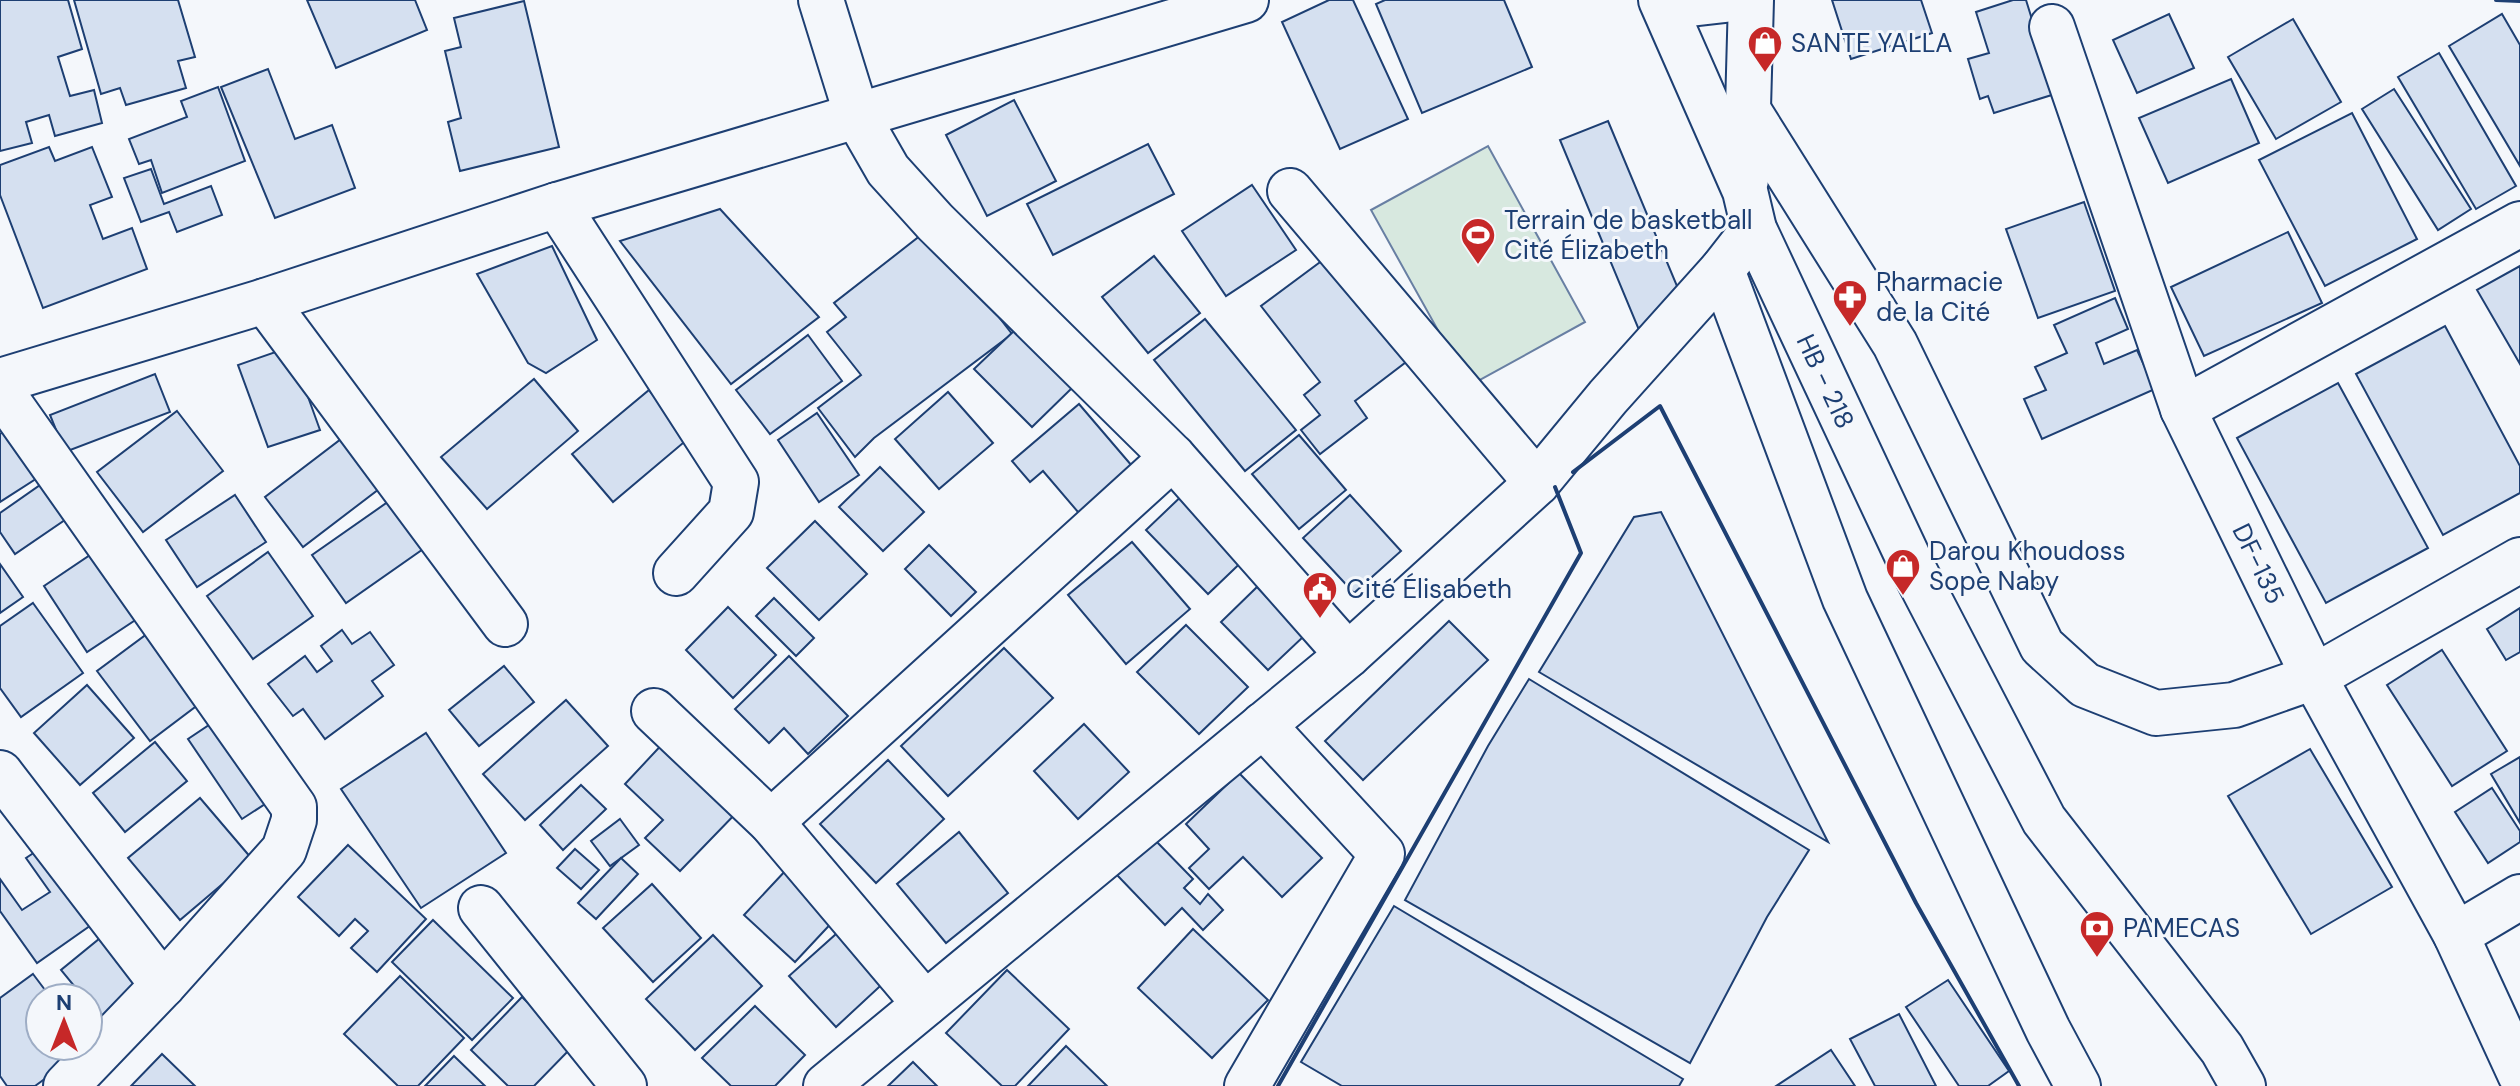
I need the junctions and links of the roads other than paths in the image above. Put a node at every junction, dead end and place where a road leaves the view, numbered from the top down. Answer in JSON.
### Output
{"nodes":[{"id":1,"x":821,"y":0,"type":"edge"},
{"id":2,"x":1246,"y":0,"type":"edge"},
{"id":3,"x":1661,"y":0,"type":"edge"},
{"id":4,"x":1678,"y":0,"type":"edge"},
{"id":5,"x":1725,"y":0,"type":"edge"},
{"id":6,"x":1751,"y":0,"type":"edge"},
{"id":7,"x":2052,"y":27,"type":"dead end"},
{"id":8,"x":1748,"y":110,"type":"junction"},
{"id":9,"x":857,"y":116,"type":"junction"},
{"id":10,"x":1290,"y":191,"type":"dead end"},
{"id":11,"x":557,"y":205,"type":"junction"},
{"id":12,"x":1750,"y":210,"type":"junction"},
{"id":13,"x":2520,"y":224,"type":"edge"},
{"id":14,"x":1722,"y":270,"type":"junction"},
{"id":15,"x":265,"y":301,"type":"junction"},
{"id":16,"x":0,"y":381,"type":"edge"},
{"id":17,"x":0,"y":390,"type":"edge"},
{"id":18,"x":2183,"y":409,"type":"junction"},
{"id":19,"x":1173,"y":457,"type":"junction"},
{"id":20,"x":1537,"y":483,"type":"junction"},
{"id":21,"x":2520,"y":560,"type":"edge"},
{"id":22,"x":676,"y":573,"type":"dead end"},
{"id":23,"x":505,"y":624,"type":"dead end"},
{"id":24,"x":1348,"y":655,"type":"junction"},
{"id":25,"x":2314,"y":677,"type":"junction"},
{"id":26,"x":654,"y":711,"type":"dead end"},
{"id":27,"x":1263,"y":725,"type":"junction"},
{"id":28,"x":0,"y":773,"type":"edge"},
{"id":29,"x":771,"y":822,"type":"junction"},
{"id":30,"x":2520,"y":897,"type":"edge"},
{"id":31,"x":481,"y":908,"type":"dead end"},
{"id":32,"x":2456,"y":935,"type":"junction"},
{"id":33,"x":163,"y":985,"type":"junction"},
{"id":34,"x":925,"y":1004,"type":"junction"},
{"id":35,"x":2520,"y":1074,"type":"edge"},
{"id":36,"x":602,"y":1078,"type":"edge"},
{"id":37,"x":66,"y":1086,"type":"edge"},
{"id":38,"x":826,"y":1086,"type":"edge"},
{"id":39,"x":1247,"y":1086,"type":"edge"},
{"id":40,"x":2078,"y":1086,"type":"edge"},
{"id":41,"x":2243,"y":1086,"type":"edge"}],
"edges":[{"from":1,"to":9,"type":"street"},
{"from":2,"to":9,"type":"street"},
{"from":3,"to":12,"type":"street","name":"HB - 218"},
{"from":4,"to":5,"type":"street"},
{"from":6,"to":8,"type":"street","name":"HB - 218"},
{"from":7,"to":18,"type":"street","name":"DF-135","number":"DF-135"},
{"from":8,"to":12,"type":"street","name":"HB - 218"},
{"from":8,"to":25,"type":"street"},
{"from":9,"to":11,"type":"street"},
{"from":9,"to":19,"type":"street"},
{"from":10,"to":20,"type":"street"},
{"from":11,"to":15,"type":"street"},
{"from":11,"to":22,"type":"street"},
{"from":12,"to":14,"type":"street"},
{"from":12,"to":41,"type":"street","name":"HB - 218"},
{"from":13,"to":18,"type":"street"},
{"from":14,"to":20,"type":"street"},
{"from":14,"to":40,"type":"street"},
{"from":15,"to":16,"type":"street"},
{"from":15,"to":23,"type":"street"},
{"from":17,"to":33,"type":"street"},
{"from":18,"to":25,"type":"street","name":"DF-135","number":"DF-135"},
{"from":19,"to":24,"type":"street"},
{"from":19,"to":29,"type":"street"},
{"from":20,"to":24,"type":"street"},
{"from":21,"to":25,"type":"street"},
{"from":24,"to":27,"type":"street"},
{"from":25,"to":32,"type":"street","name":"DF-135","number":"DF-135"},
{"from":26,"to":29,"type":"street"},
{"from":27,"to":34,"type":"street"},
{"from":27,"to":39,"type":"street"},
{"from":28,"to":33,"type":"street"},
{"from":29,"to":34,"type":"street"},
{"from":30,"to":32,"type":"street"},
{"from":31,"to":36,"type":"street"},
{"from":32,"to":35,"type":"street","name":"DF-135","number":"DF-135"},
{"from":33,"to":37,"type":"street"},
{"from":34,"to":38,"type":"street"}]}
